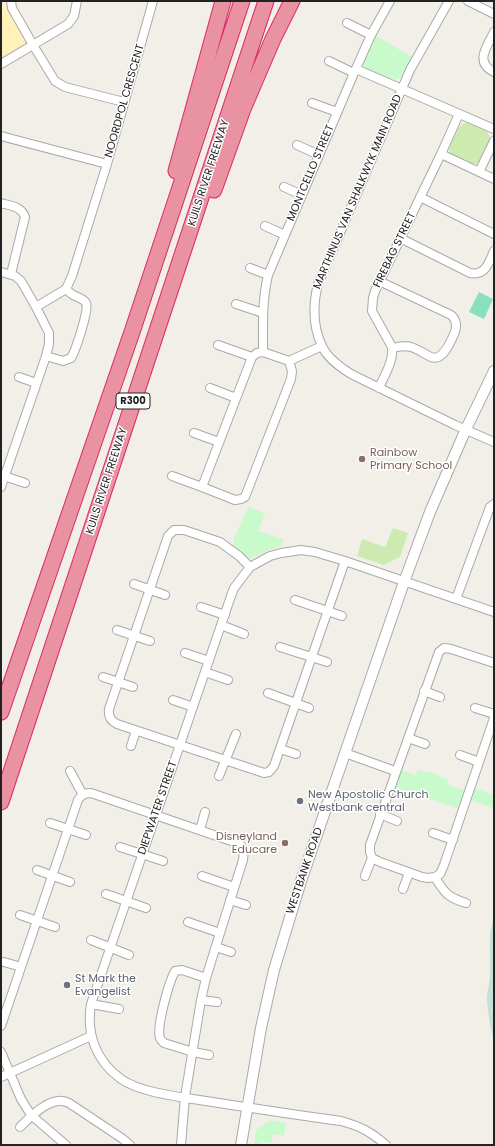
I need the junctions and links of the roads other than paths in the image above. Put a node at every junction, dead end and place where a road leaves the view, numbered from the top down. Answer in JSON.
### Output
{"nodes":[{"id":1,"x":11,"y":1,"type":"edge"},
{"id":2,"x":78,"y":1,"type":"edge"},
{"id":3,"x":153,"y":1,"type":"edge"},
{"id":4,"x":223,"y":1,"type":"edge"},
{"id":5,"x":242,"y":1,"type":"edge"},
{"id":6,"x":266,"y":1,"type":"edge"},
{"id":7,"x":292,"y":1,"type":"edge"},
{"id":8,"x":390,"y":1,"type":"edge"},
{"id":9,"x":449,"y":1,"type":"edge"},
{"id":10,"x":468,"y":1,"type":"edge"},
{"id":11,"x":494,"y":14,"type":"edge"},
{"id":12,"x":347,"y":23,"type":"dead end"},
{"id":13,"x":494,"y":32,"type":"edge"},
{"id":14,"x":371,"y":35,"type":"junction"},
{"id":15,"x":33,"y":45,"type":"junction"},
{"id":16,"x":329,"y":62,"type":"dead end"},
{"id":17,"x":1,"y":64,"type":"edge"},
{"id":18,"x":355,"y":71,"type":"junction"},
{"id":19,"x":494,"y":72,"type":"edge"},
{"id":20,"x":402,"y":89,"type":"junction"},
{"id":21,"x":124,"y":102,"type":"junction"},
{"id":22,"x":312,"y":103,"type":"dead end"},
{"id":23,"x":337,"y":112,"type":"junction"},
{"id":24,"x":459,"y":114,"type":"junction"},
{"id":25,"x":494,"y":129,"type":"edge"},
{"id":26,"x":1,"y":136,"type":"edge"},
{"id":27,"x":494,"y":141,"type":"edge"},
{"id":28,"x":297,"y":145,"type":"dead end"},
{"id":29,"x":441,"y":154,"type":"junction"},
{"id":30,"x":319,"y":155,"type":"junction"},
{"id":31,"x":107,"y":164,"type":"junction"},
{"id":32,"x":479,"y":172,"type":"junction"},
{"id":33,"x":494,"y":179,"type":"edge"},
{"id":34,"x":284,"y":187,"type":"dead end"},
{"id":35,"x":302,"y":195,"type":"junction"},
{"id":36,"x":420,"y":197,"type":"junction"},
{"id":37,"x":1,"y":203,"type":"edge"},
{"id":38,"x":265,"y":226,"type":"dead end"},
{"id":39,"x":494,"y":234,"type":"edge"},
{"id":40,"x":285,"y":235,"type":"junction"},
{"id":41,"x":400,"y":238,"type":"junction"},
{"id":42,"x":494,"y":251,"type":"edge"},
{"id":43,"x":250,"y":268,"type":"dead end"},
{"id":44,"x":1,"y":272,"type":"edge"},
{"id":45,"x":11,"y":274,"type":"junction"},
{"id":46,"x":268,"y":275,"type":"junction"},
{"id":47,"x":379,"y":281,"type":"junction"},
{"id":48,"x":66,"y":289,"type":"junction"},
{"id":49,"x":236,"y":304,"type":"dead end"},
{"id":50,"x":36,"y":307,"type":"junction"},
{"id":51,"x":263,"y":313,"type":"junction"},
{"id":52,"x":161,"y":317,"type":"junction"},
{"id":53,"x":132,"y":332,"type":"junction"},
{"id":54,"x":218,"y":345,"type":"dead end"},
{"id":55,"x":322,"y":346,"type":"junction"},
{"id":56,"x":392,"y":348,"type":"junction"},
{"id":57,"x":263,"y":352,"type":"junction"},
{"id":58,"x":46,"y":356,"type":"junction"},
{"id":59,"x":252,"y":357,"type":"junction"},
{"id":60,"x":289,"y":361,"type":"junction"},
{"id":61,"x":494,"y":371,"type":"edge"},
{"id":62,"x":19,"y":377,"type":"dead end"},
{"id":63,"x":36,"y":382,"type":"junction"},
{"id":64,"x":210,"y":388,"type":"dead end"},
{"id":65,"x":379,"y":388,"type":"junction"},
{"id":66,"x":236,"y":398,"type":"junction"},
{"id":67,"x":466,"y":429,"type":"junction"},
{"id":68,"x":194,"y":432,"type":"dead end"},
{"id":69,"x":219,"y":442,"type":"junction"},
{"id":70,"x":494,"y":442,"type":"edge"},
{"id":71,"x":172,"y":476,"type":"dead end"},
{"id":72,"x":2,"y":482,"type":"edge"},
{"id":73,"x":25,"y":483,"type":"dead end"},
{"id":74,"x":202,"y":487,"type":"junction"},
{"id":75,"x":494,"y":504,"type":"edge"},
{"id":76,"x":345,"y":561,"type":"junction"},
{"id":77,"x":250,"y":567,"type":"junction"},
{"id":78,"x":404,"y":582,"type":"junction"},
{"id":79,"x":134,"y":584,"type":"dead end"},
{"id":80,"x":150,"y":590,"type":"junction"},
{"id":81,"x":165,"y":595,"type":"dead end"},
{"id":82,"x":456,"y":599,"type":"junction"},
{"id":83,"x":295,"y":600,"type":"dead end"},
{"id":84,"x":201,"y":607,"type":"dead end"},
{"id":85,"x":328,"y":611,"type":"junction"},
{"id":86,"x":494,"y":612,"type":"edge"},
{"id":87,"x":225,"y":614,"type":"junction"},
{"id":88,"x":342,"y":616,"type":"dead end"},
{"id":89,"x":221,"y":625,"type":"junction"},
{"id":90,"x":117,"y":630,"type":"dead end"},
{"id":91,"x":244,"y":634,"type":"dead end"},
{"id":92,"x":134,"y":636,"type":"junction"},
{"id":93,"x":150,"y":641,"type":"dead end"},
{"id":94,"x":280,"y":647,"type":"dead end"},
{"id":95,"x":184,"y":653,"type":"dead end"},
{"id":96,"x":312,"y":657,"type":"junction"},
{"id":97,"x":209,"y":661,"type":"junction"},
{"id":98,"x":328,"y":662,"type":"dead end"},
{"id":99,"x":494,"y":663,"type":"edge"},
{"id":100,"x":205,"y":672,"type":"junction"},
{"id":101,"x":103,"y":677,"type":"dead end"},
{"id":102,"x":228,"y":680,"type":"dead end"},
{"id":103,"x":119,"y":682,"type":"junction"},
{"id":104,"x":133,"y":686,"type":"dead end"},
{"id":105,"x":424,"y":691,"type":"junction"},
{"id":106,"x":268,"y":693,"type":"dead end"},
{"id":107,"x":440,"y":697,"type":"dead end"},
{"id":108,"x":173,"y":700,"type":"dead end"},
{"id":109,"x":296,"y":703,"type":"junction"},
{"id":110,"x":193,"y":707,"type":"junction"},
{"id":111,"x":309,"y":708,"type":"dead end"},
{"id":112,"x":476,"y":708,"type":"dead end"},
{"id":113,"x":1,"y":712,"type":"edge"},
{"id":114,"x":494,"y":714,"type":"edge"},
{"id":115,"x":494,"y":718,"type":"edge"},
{"id":116,"x":136,"y":731,"type":"junction"},
{"id":117,"x":236,"y":734,"type":"dead end"},
{"id":118,"x":408,"y":738,"type":"junction"},
{"id":119,"x":425,"y":744,"type":"dead end"},
{"id":120,"x":131,"y":746,"type":"dead end"},
{"id":121,"x":180,"y":746,"type":"junction"},
{"id":122,"x":280,"y":749,"type":"junction"},
{"id":123,"x":346,"y":753,"type":"junction"},
{"id":124,"x":296,"y":754,"type":"dead end"},
{"id":125,"x":460,"y":755,"type":"dead end"},
{"id":126,"x":225,"y":761,"type":"junction"},
{"id":127,"x":479,"y":762,"type":"junction"},
{"id":128,"x":70,"y":771,"type":"dead end"},
{"id":129,"x":395,"y":771,"type":"junction"},
{"id":130,"x":219,"y":776,"type":"dead end"},
{"id":131,"x":83,"y":795,"type":"junction"},
{"id":132,"x":1,"y":802,"type":"edge"},
{"id":133,"x":205,"y":812,"type":"dead end"},
{"id":134,"x":380,"y":814,"type":"junction"},
{"id":135,"x":156,"y":815,"type":"junction"},
{"id":136,"x":397,"y":821,"type":"dead end"},
{"id":137,"x":50,"y":823,"type":"dead end"},
{"id":138,"x":68,"y":830,"type":"junction"},
{"id":139,"x":200,"y":830,"type":"junction"},
{"id":140,"x":433,"y":833,"type":"dead end"},
{"id":141,"x":86,"y":835,"type":"dead end"},
{"id":142,"x":453,"y":840,"type":"junction"},
{"id":143,"x":120,"y":847,"type":"dead end"},
{"id":144,"x":142,"y":854,"type":"junction"},
{"id":145,"x":372,"y":858,"type":"junction"},
{"id":146,"x":162,"y":861,"type":"dead end"},
{"id":147,"x":37,"y":870,"type":"dead end"},
{"id":148,"x":408,"y":873,"type":"junction"},
{"id":149,"x":53,"y":876,"type":"junction"},
{"id":150,"x":202,"y":876,"type":"dead end"},
{"id":151,"x":365,"y":876,"type":"dead end"},
{"id":152,"x":435,"y":877,"type":"junction"},
{"id":153,"x":70,"y":882,"type":"dead end"},
{"id":154,"x":234,"y":887,"type":"junction"},
{"id":155,"x":403,"y":889,"type":"dead end"},
{"id":156,"x":106,"y":894,"type":"dead end"},
{"id":157,"x":230,"y":900,"type":"junction"},
{"id":158,"x":126,"y":901,"type":"junction"},
{"id":159,"x":466,"y":903,"type":"dead end"},
{"id":160,"x":246,"y":905,"type":"dead end"},
{"id":161,"x":146,"y":908,"type":"dead end"},
{"id":162,"x":20,"y":916,"type":"dead end"},
{"id":163,"x":37,"y":921,"type":"junction"},
{"id":164,"x":188,"y":922,"type":"dead end"},
{"id":165,"x":55,"y":927,"type":"dead end"},
{"id":166,"x":220,"y":933,"type":"junction"},
{"id":167,"x":91,"y":940,"type":"dead end"},
{"id":168,"x":216,"y":947,"type":"junction"},
{"id":169,"x":110,"y":948,"type":"junction"},
{"id":170,"x":231,"y":952,"type":"dead end"},
{"id":171,"x":129,"y":955,"type":"dead end"},
{"id":172,"x":4,"y":962,"type":"dead end"},
{"id":173,"x":22,"y":967,"type":"junction"},
{"id":174,"x":206,"y":978,"type":"junction"},
{"id":175,"x":202,"y":1000,"type":"junction"},
{"id":176,"x":217,"y":1002,"type":"dead end"},
{"id":177,"x":91,"y":1004,"type":"junction"},
{"id":178,"x":119,"y":1008,"type":"dead end"},
{"id":179,"x":4,"y":1012,"type":"edge"},
{"id":180,"x":1,"y":1026,"type":"edge"},
{"id":181,"x":91,"y":1036,"type":"junction"},
{"id":182,"x":1,"y":1052,"type":"edge"},
{"id":183,"x":193,"y":1052,"type":"junction"},
{"id":184,"x":209,"y":1055,"type":"dead end"},
{"id":185,"x":10,"y":1073,"type":"junction"},
{"id":186,"x":1,"y":1077,"type":"edge"},
{"id":187,"x":184,"y":1097,"type":"junction"},
{"id":188,"x":247,"y":1108,"type":"junction"},
{"id":189,"x":31,"y":1115,"type":"junction"},
{"id":190,"x":20,"y":1127,"type":"dead end"},
{"id":191,"x":66,"y":1145,"type":"edge"},
{"id":192,"x":130,"y":1145,"type":"edge"},
{"id":193,"x":181,"y":1145,"type":"edge"},
{"id":194,"x":241,"y":1145,"type":"edge"},
{"id":195,"x":386,"y":1145,"type":"edge"}],
"edges":[{"from":1,"to":15,"type":"street"},
{"from":2,"to":15,"type":"street"},
{"from":3,"to":21,"type":"street","name":"NOORDPOL CRESCENT"},
{"from":4,"to":53,"type":"highway"},
{"from":5,"to":53,"type":"highway","name":"KUILS RIVER FREEWAY","number":"R300"},
{"from":6,"to":52,"type":"highway","name":"KUILS RIVER FREEWAY","number":"R300"},
{"from":7,"to":52,"type":"highway"},
{"from":8,"to":14,"type":"street","name":"MONTCELLO STREET"},
{"from":9,"to":20,"type":"street","name":"MARTHINUS VAN SHALKWYK MAIN ROAD"},
{"from":10,"to":11,"type":"street"},
{"from":12,"to":14,"type":"street"},
{"from":13,"to":19,"type":"street"},
{"from":14,"to":18,"type":"street","name":"MONTCELLO STREET"},
{"from":15,"to":17,"type":"street"},
{"from":15,"to":21,"type":"street"},
{"from":16,"to":18,"type":"street"},
{"from":18,"to":20,"type":"street"},
{"from":18,"to":23,"type":"street","name":"MONTCELLO STREET"},
{"from":20,"to":24,"type":"street"},
{"from":20,"to":55,"type":"street","name":"MARTHINUS VAN SHALKWYK MAIN ROAD"},
{"from":21,"to":31,"type":"street","name":"NOORDPOL CRESCENT"},
{"from":22,"to":23,"type":"street"},
{"from":23,"to":30,"type":"street","name":"MONTCELLO STREET"},
{"from":24,"to":25,"type":"street"},
{"from":24,"to":29,"type":"street","name":"FIREBAG STREET"},
{"from":26,"to":31,"type":"street","name":"NOORDPOL CRESCENT"},
{"from":27,"to":32,"type":"street"},
{"from":28,"to":30,"type":"street"},
{"from":29,"to":32,"type":"street"},
{"from":29,"to":36,"type":"street","name":"FIREBAG STREET"},
{"from":30,"to":35,"type":"street","name":"MONTCELLO STREET"},
{"from":31,"to":48,"type":"street"},
{"from":32,"to":33,"type":"street"},
{"from":34,"to":35,"type":"street"},
{"from":35,"to":40,"type":"street","name":"MONTCELLO STREET"},
{"from":36,"to":39,"type":"street"},
{"from":36,"to":41,"type":"street","name":"FIREBAG STREET"},
{"from":37,"to":45,"type":"street"},
{"from":38,"to":40,"type":"street"},
{"from":40,"to":46,"type":"street","name":"MONTCELLO STREET"},
{"from":41,"to":42,"type":"street"},
{"from":41,"to":47,"type":"street","name":"FIREBAG STREET"},
{"from":43,"to":46,"type":"street"},
{"from":44,"to":45,"type":"street"},
{"from":45,"to":50,"type":"street"},
{"from":46,"to":51,"type":"street","name":"MONTCELLO STREET"},
{"from":47,"to":56,"type":"street","name":"FIREBAG STREET"},
{"from":47,"to":56,"type":"street"},
{"from":48,"to":50,"type":"street"},
{"from":48,"to":58,"type":"street"},
{"from":49,"to":51,"type":"street"},
{"from":50,"to":58,"type":"street"},
{"from":51,"to":57,"type":"street","name":"MONTCELLO STREET"},
{"from":52,"to":132,"type":"highway","name":"KUILS RIVER FREEWAY","number":"R300"},
{"from":53,"to":113,"type":"highway","name":"KUILS RIVER FREEWAY","number":"R300"},
{"from":54,"to":59,"type":"street"},
{"from":55,"to":60,"type":"street"},
{"from":55,"to":65,"type":"street","name":"MARTHINUS VAN SHALKWYK MAIN ROAD"},
{"from":56,"to":65,"type":"street"},
{"from":57,"to":59,"type":"street"},
{"from":57,"to":60,"type":"street"},
{"from":58,"to":63,"type":"street"},
{"from":59,"to":66,"type":"street"},
{"from":60,"to":74,"type":"street"},
{"from":61,"to":67,"type":"street","name":"WESTBANK ROAD"},
{"from":62,"to":63,"type":"street"},
{"from":63,"to":72,"type":"street"},
{"from":64,"to":66,"type":"street"},
{"from":65,"to":67,"type":"street","name":"MARTHINUS VAN SHALKWYK MAIN ROAD"},
{"from":66,"to":69,"type":"street"},
{"from":67,"to":70,"type":"street","name":"MARTHINUS VAN SHALKWYK MAIN ROAD"},
{"from":67,"to":78,"type":"street","name":"WESTBANK ROAD"},
{"from":68,"to":69,"type":"street"},
{"from":69,"to":74,"type":"street"},
{"from":71,"to":74,"type":"street"},
{"from":72,"to":73,"type":"street"},
{"from":75,"to":82,"type":"street"},
{"from":76,"to":77,"type":"street","name":"DIEPWATER STREET"},
{"from":76,"to":78,"type":"street","name":"DIEPWATER STREET"},
{"from":76,"to":85,"type":"street"},
{"from":77,"to":80,"type":"street"},
{"from":77,"to":87,"type":"street","name":"DIEPWATER STREET"},
{"from":78,"to":82,"type":"street","name":"DIEPWATER STREET"},
{"from":78,"to":123,"type":"street","name":"WESTBANK ROAD"},
{"from":79,"to":80,"type":"street"},
{"from":80,"to":81,"type":"street"},
{"from":80,"to":92,"type":"street"},
{"from":82,"to":86,"type":"street","name":"DIEPWATER STREET"},
{"from":83,"to":85,"type":"street"},
{"from":84,"to":87,"type":"street"},
{"from":85,"to":88,"type":"street"},
{"from":85,"to":96,"type":"street"},
{"from":87,"to":89,"type":"street","name":"DIEPWATER STREET"},
{"from":89,"to":91,"type":"street"},
{"from":89,"to":97,"type":"street","name":"DIEPWATER STREET"},
{"from":90,"to":92,"type":"street"},
{"from":92,"to":93,"type":"street"},
{"from":92,"to":103,"type":"street"},
{"from":94,"to":96,"type":"street"},
{"from":95,"to":97,"type":"street"},
{"from":96,"to":98,"type":"street"},
{"from":96,"to":109,"type":"street"},
{"from":97,"to":100,"type":"street","name":"DIEPWATER STREET"},
{"from":99,"to":105,"type":"street"},
{"from":100,"to":102,"type":"street"},
{"from":100,"to":110,"type":"street","name":"DIEPWATER STREET"},
{"from":101,"to":103,"type":"street"},
{"from":103,"to":104,"type":"street"},
{"from":103,"to":116,"type":"street"},
{"from":105,"to":107,"type":"street"},
{"from":105,"to":118,"type":"street"},
{"from":106,"to":109,"type":"street"},
{"from":108,"to":110,"type":"street"},
{"from":109,"to":111,"type":"street"},
{"from":109,"to":122,"type":"street"},
{"from":110,"to":121,"type":"street","name":"DIEPWATER STREET"},
{"from":112,"to":114,"type":"street"},
{"from":115,"to":127,"type":"street"},
{"from":116,"to":120,"type":"street"},
{"from":116,"to":121,"type":"street"},
{"from":117,"to":126,"type":"street"},
{"from":118,"to":119,"type":"street"},
{"from":118,"to":129,"type":"street"},
{"from":121,"to":126,"type":"street"},
{"from":121,"to":135,"type":"street","name":"DIEPWATER STREET"},
{"from":122,"to":124,"type":"street"},
{"from":122,"to":126,"type":"street"},
{"from":123,"to":129,"type":"street"},
{"from":123,"to":188,"type":"street","name":"WESTBANK ROAD"},
{"from":125,"to":127,"type":"street"},
{"from":126,"to":130,"type":"street"},
{"from":127,"to":142,"type":"street"},
{"from":128,"to":131,"type":"street"},
{"from":129,"to":134,"type":"street"},
{"from":131,"to":135,"type":"street"},
{"from":131,"to":138,"type":"street"},
{"from":133,"to":139,"type":"street"},
{"from":134,"to":136,"type":"street"},
{"from":134,"to":145,"type":"street"},
{"from":135,"to":139,"type":"street"},
{"from":135,"to":144,"type":"street","name":"DIEPWATER STREET"},
{"from":137,"to":138,"type":"street"},
{"from":138,"to":141,"type":"street"},
{"from":138,"to":149,"type":"street"},
{"from":139,"to":154,"type":"street"},
{"from":140,"to":142,"type":"street"},
{"from":142,"to":152,"type":"street"},
{"from":143,"to":144,"type":"street"},
{"from":144,"to":146,"type":"street"},
{"from":144,"to":158,"type":"street","name":"DIEPWATER STREET"},
{"from":145,"to":148,"type":"street"},
{"from":145,"to":151,"type":"street"},
{"from":147,"to":149,"type":"street"},
{"from":148,"to":152,"type":"street"},
{"from":148,"to":155,"type":"street"},
{"from":149,"to":153,"type":"street"},
{"from":149,"to":163,"type":"street"},
{"from":150,"to":154,"type":"street"},
{"from":152,"to":159,"type":"street"},
{"from":154,"to":157,"type":"street"},
{"from":156,"to":158,"type":"street"},
{"from":157,"to":160,"type":"street"},
{"from":157,"to":166,"type":"street"},
{"from":158,"to":161,"type":"street"},
{"from":158,"to":169,"type":"street","name":"DIEPWATER STREET"},
{"from":162,"to":163,"type":"street"},
{"from":163,"to":165,"type":"street"},
{"from":163,"to":173,"type":"street"},
{"from":164,"to":166,"type":"street"},
{"from":166,"to":168,"type":"street"},
{"from":167,"to":169,"type":"street"},
{"from":168,"to":170,"type":"street"},
{"from":168,"to":174,"type":"street"},
{"from":169,"to":171,"type":"street"},
{"from":169,"to":177,"type":"street","name":"DIEPWATER STREET"},
{"from":172,"to":173,"type":"street"},
{"from":173,"to":179,"type":"street"},
{"from":174,"to":175,"type":"street"},
{"from":174,"to":183,"type":"street"},
{"from":175,"to":176,"type":"street"},
{"from":175,"to":183,"type":"street"},
{"from":177,"to":178,"type":"street"},
{"from":177,"to":181,"type":"street","name":"DIEPWATER STREET"},
{"from":179,"to":180,"type":"street"},
{"from":181,"to":185,"type":"street"},
{"from":181,"to":187,"type":"street","name":"DIEPWATER STREET"},
{"from":182,"to":185,"type":"street"},
{"from":183,"to":184,"type":"street"},
{"from":183,"to":187,"type":"street"},
{"from":185,"to":186,"type":"street"},
{"from":185,"to":189,"type":"street"},
{"from":187,"to":188,"type":"street","name":"DIEPWATER STREET"},
{"from":187,"to":193,"type":"street"},
{"from":188,"to":194,"type":"street","name":"WESTBANK ROAD"},
{"from":188,"to":195,"type":"street","name":"DIEPWATER STREET"},
{"from":189,"to":190,"type":"street"},
{"from":189,"to":191,"type":"street"},
{"from":189,"to":192,"type":"street"}]}
